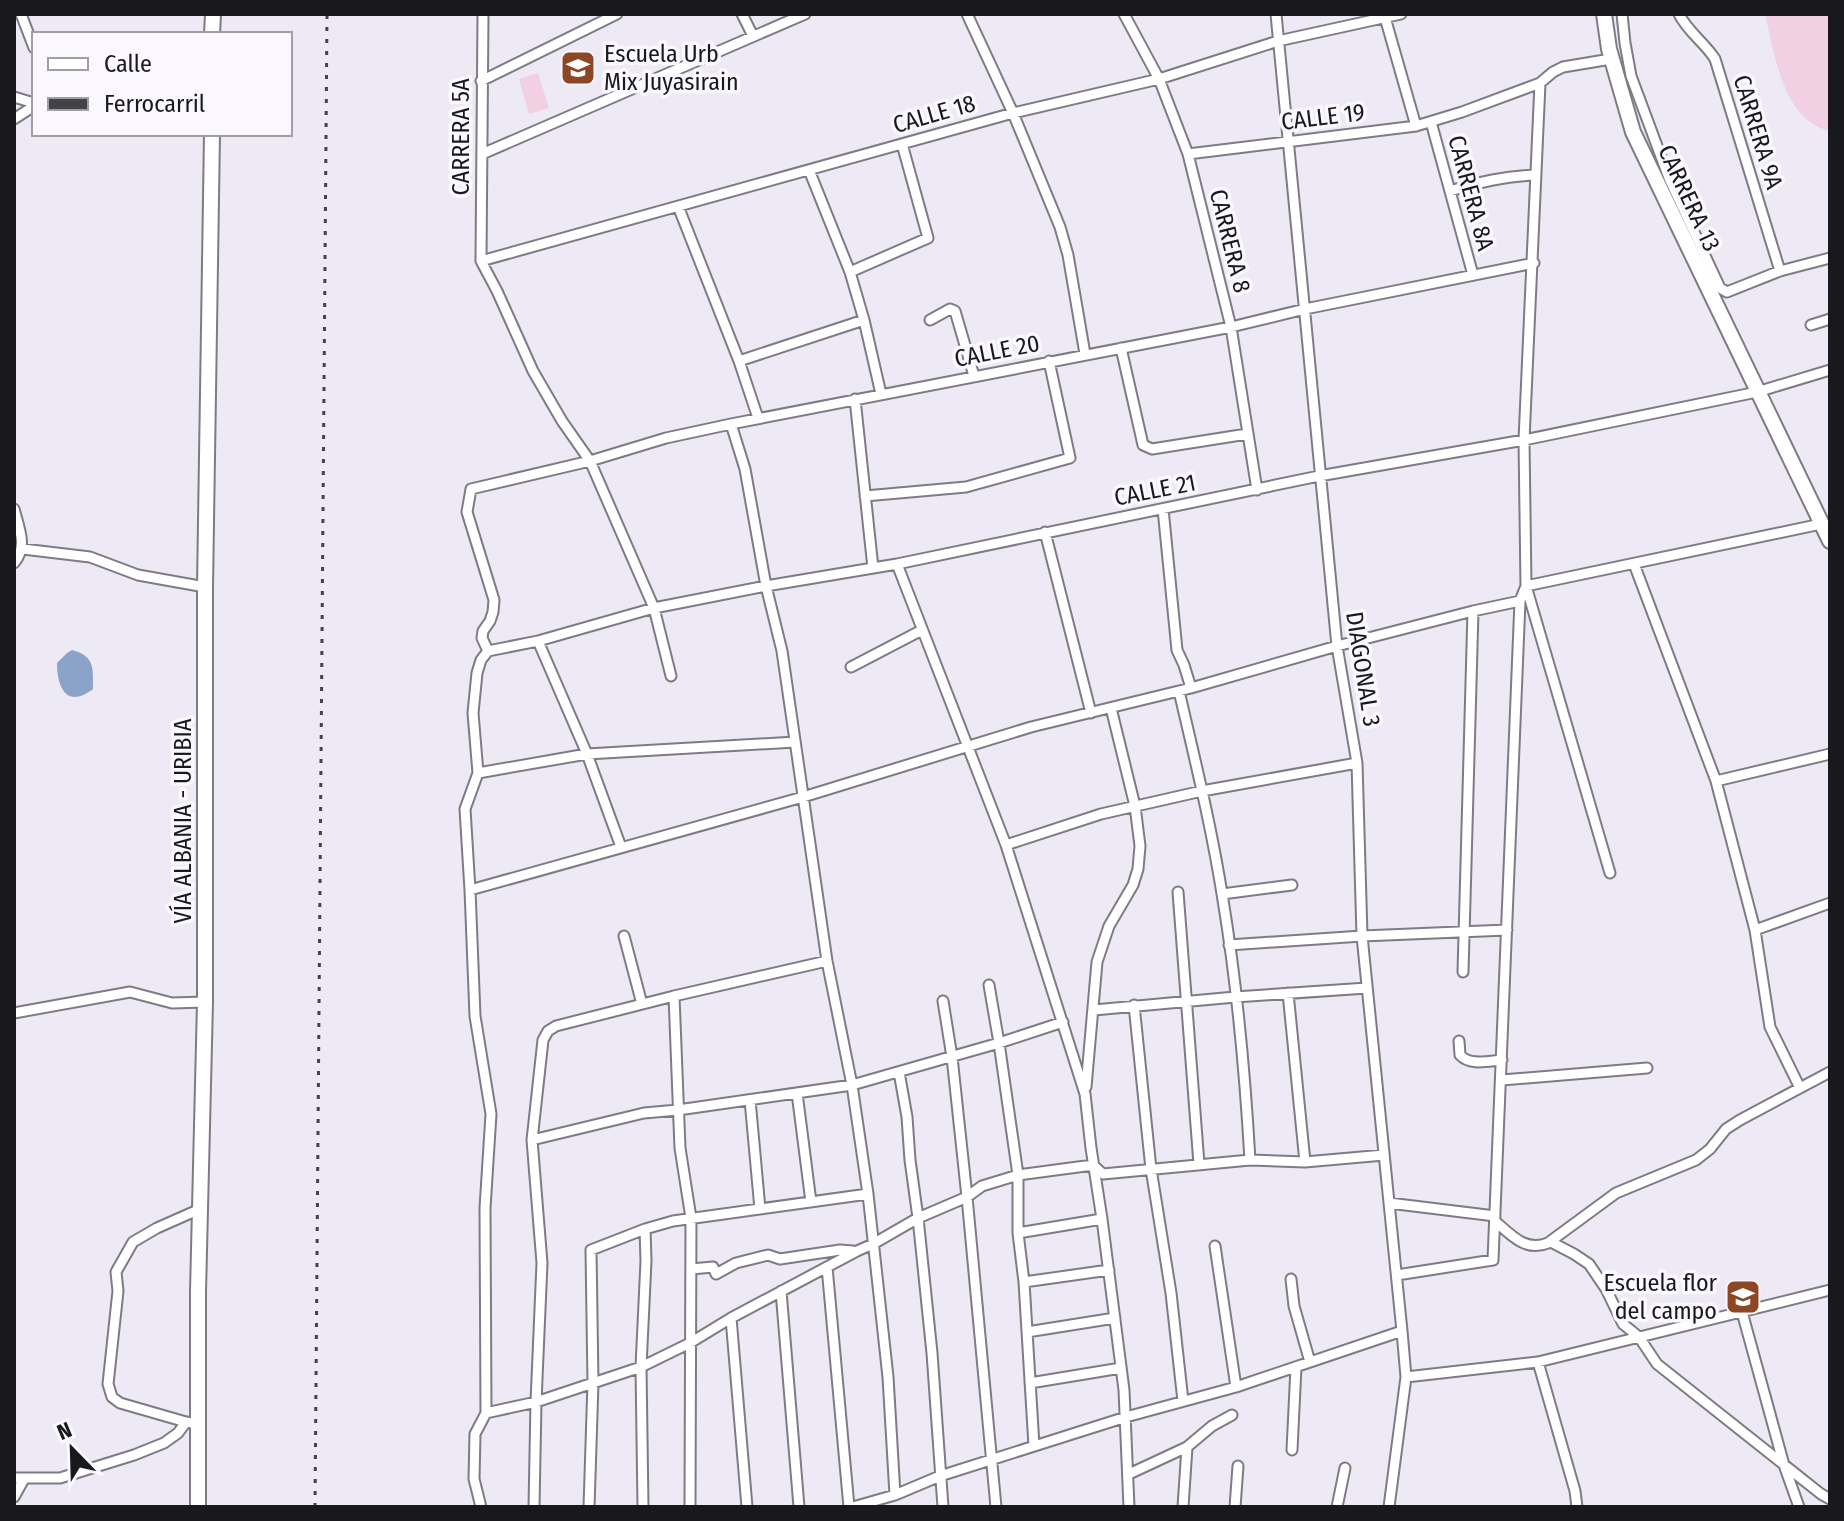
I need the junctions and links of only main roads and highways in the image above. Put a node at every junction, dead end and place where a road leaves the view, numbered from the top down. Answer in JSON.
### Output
{"nodes":[{"id":1,"x":1604,"y":14,"type":"edge"},
{"id":2,"x":212,"y":136,"type":"edge"},
{"id":3,"x":1830,"y":541,"type":"edge"},
{"id":4,"x":198,"y":1507,"type":"edge"}],
"edges":[{"from":1,"to":3,"type":"main road","name":"CARRERA 13"},
{"from":2,"to":4,"type":"main road","name":"VÍA ALBANIA - URIBIA"}]}
